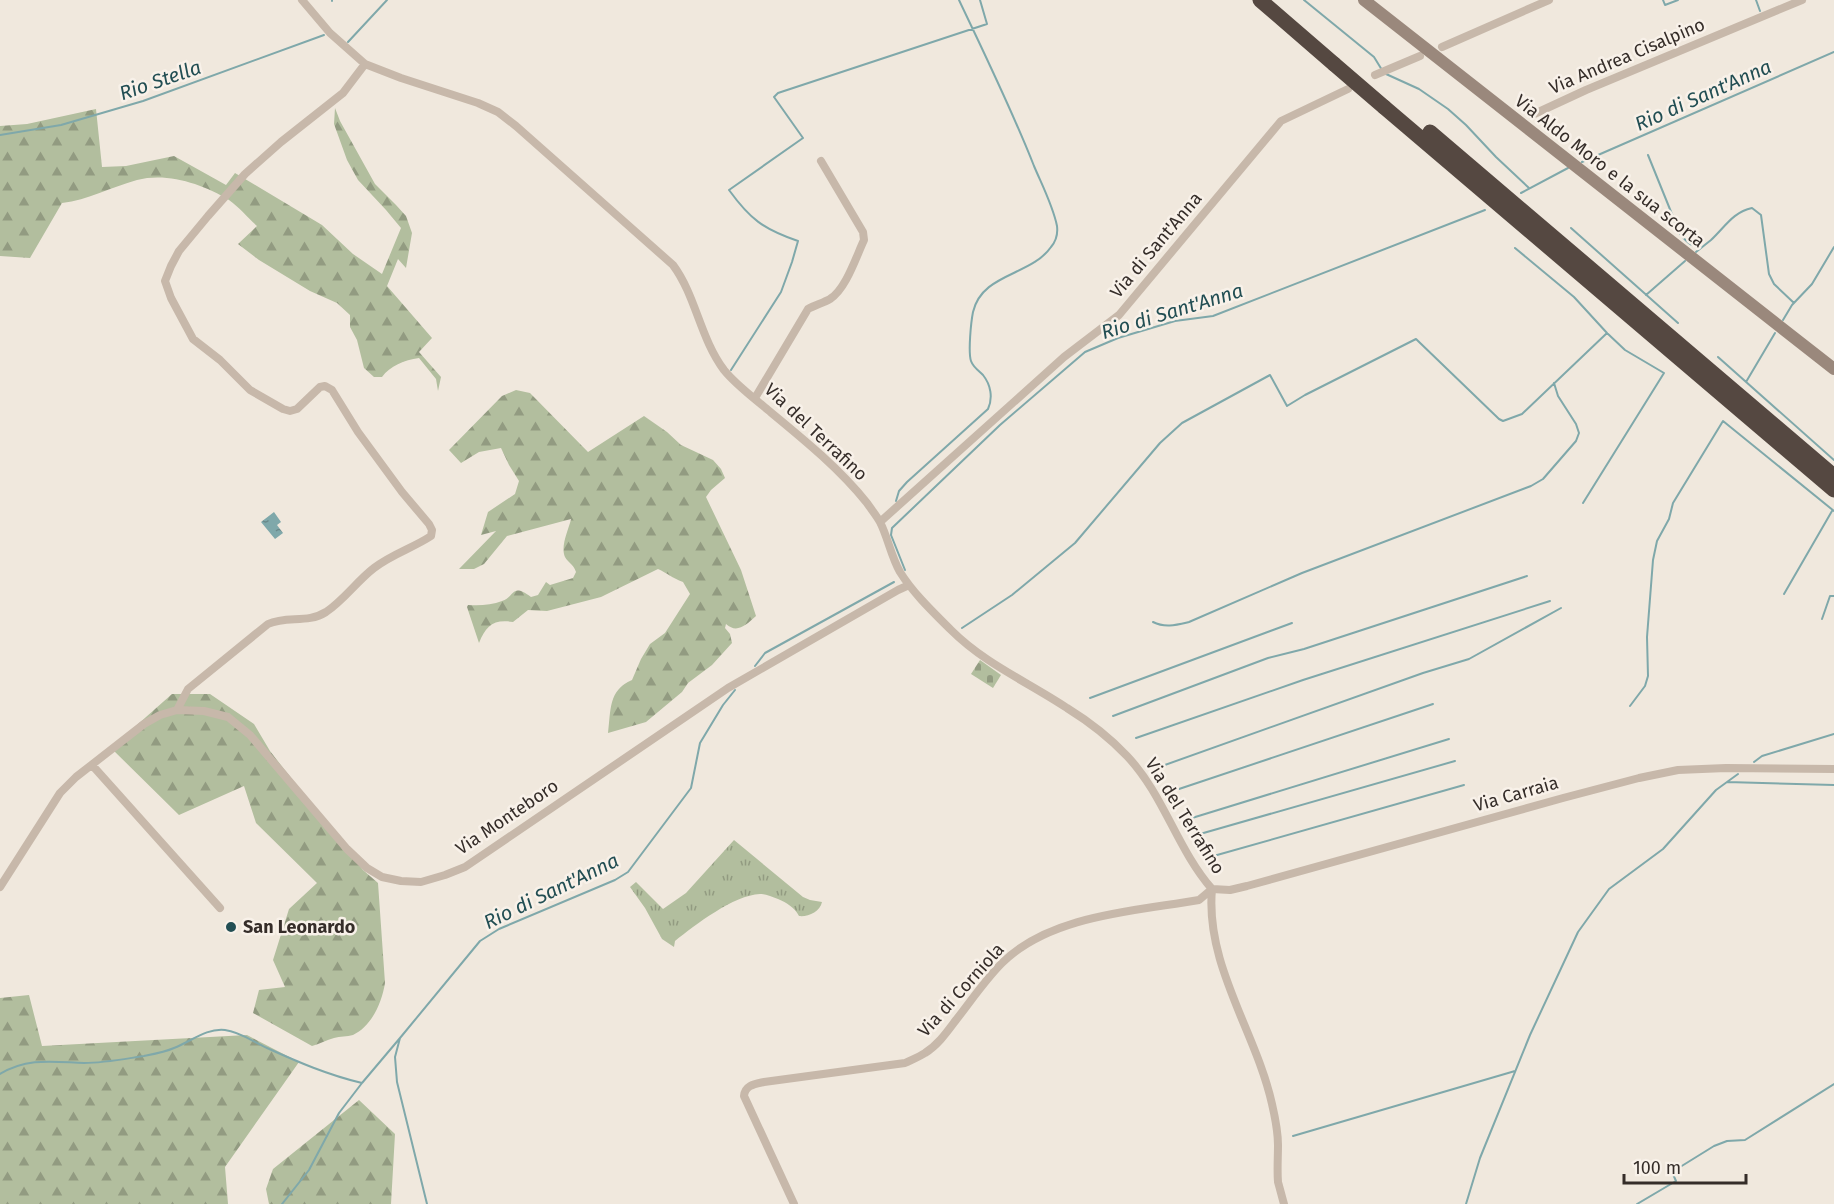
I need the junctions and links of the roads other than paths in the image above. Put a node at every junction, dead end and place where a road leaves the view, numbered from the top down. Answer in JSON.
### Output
{"nodes":[{"id":1,"x":302,"y":0,"type":"edge"},
{"id":2,"x":1260,"y":0,"type":"edge"},
{"id":3,"x":1275,"y":0,"type":"edge"},
{"id":4,"x":1364,"y":0,"type":"edge"},
{"id":5,"x":1549,"y":0,"type":"edge"},
{"id":6,"x":1802,"y":0,"type":"edge"},
{"id":7,"x":1442,"y":46,"type":"dead end"},
{"id":8,"x":1420,"y":56,"type":"dead end"},
{"id":9,"x":1338,"y":61,"type":"junction"},
{"id":10,"x":365,"y":64,"type":"junction"},
{"id":11,"x":1381,"y":73,"type":"dead end"},
{"id":12,"x":1348,"y":89,"type":"dead end"},
{"id":13,"x":1387,"y":102,"type":"junction"},
{"id":14,"x":1532,"y":115,"type":"dead end"},
{"id":15,"x":821,"y":161,"type":"dead end"},
{"id":16,"x":1834,"y":369,"type":"edge"},
{"id":17,"x":755,"y":398,"type":"junction"},
{"id":18,"x":1834,"y":476,"type":"edge"},
{"id":19,"x":1834,"y":490,"type":"edge"},
{"id":20,"x":880,"y":522,"type":"junction"},
{"id":21,"x":909,"y":585,"type":"junction"},
{"id":22,"x":177,"y":710,"type":"junction"},
{"id":23,"x":92,"y":765,"type":"junction"},
{"id":24,"x":1834,"y":769,"type":"edge"},
{"id":25,"x":0,"y":887,"type":"edge"},
{"id":26,"x":1212,"y":889,"type":"junction"},
{"id":27,"x":220,"y":908,"type":"dead end"},
{"id":28,"x":794,"y":1204,"type":"edge"},
{"id":29,"x":1284,"y":1204,"type":"edge"}],
"edges":[{"from":1,"to":10,"type":"street","name":"Via del Terrafino"},
{"from":2,"to":9,"type":"highway"},
{"from":3,"to":9,"type":"highway"},
{"from":4,"to":16,"type":"main road","name":"Via Aldo Moro e la sua scorta"},
{"from":5,"to":7,"type":"street"},
{"from":6,"to":14,"type":"street","name":"Via Andrea Cisalpino"},
{"from":8,"to":11,"type":"street"},
{"from":9,"to":13,"type":"highway","bridge":true},
{"from":10,"to":17,"type":"street","name":"Via del Terrafino"},
{"from":10,"to":22,"type":"street"},
{"from":12,"to":20,"type":"street","name":"Via di Sant'Anna"},
{"from":13,"to":18,"type":"highway"},
{"from":13,"to":19,"type":"highway"},
{"from":15,"to":17,"type":"street"},
{"from":17,"to":20,"type":"street","name":"Via del Terrafino"},
{"from":20,"to":21,"type":"street","name":"Via del Terrafino"},
{"from":21,"to":22,"type":"street","name":"Via Monteboro"},
{"from":21,"to":26,"type":"street","name":"Via del Terrafino"},
{"from":22,"to":23,"type":"street","name":"Via Monteboro"},
{"from":23,"to":25,"type":"street","name":"Via Monteboro"},
{"from":23,"to":27,"type":"street"},
{"from":24,"to":26,"type":"street","name":"Via Carraia"},
{"from":26,"to":28,"type":"street","name":"Via di Corniola"},
{"from":26,"to":29,"type":"street","name":"Via del Terrafino"}]}
